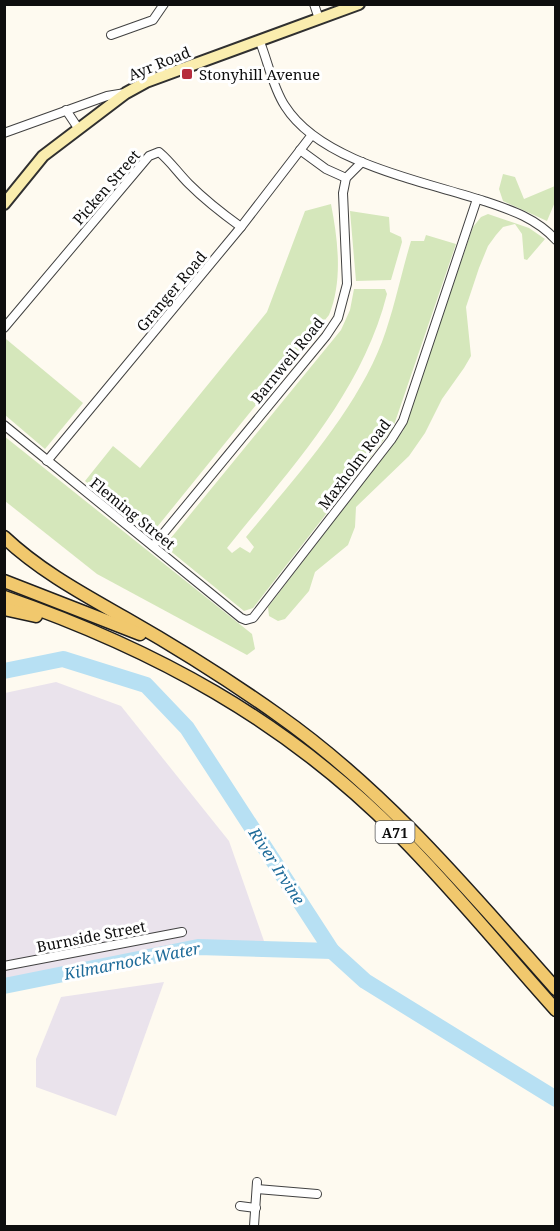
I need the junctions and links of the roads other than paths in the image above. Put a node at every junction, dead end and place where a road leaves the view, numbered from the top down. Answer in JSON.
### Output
{"nodes":[{"id":1,"x":164,"y":4,"type":"edge"},
{"id":2,"x":314,"y":4,"type":"edge"},
{"id":3,"x":358,"y":4,"type":"edge"},
{"id":4,"x":320,"y":19,"type":"junction"},
{"id":5,"x":111,"y":35,"type":"dead end"},
{"id":6,"x":260,"y":42,"type":"junction"},
{"id":7,"x":126,"y":93,"type":"junction"},
{"id":8,"x":66,"y":110,"type":"junction"},
{"id":9,"x":78,"y":128,"type":"junction"},
{"id":10,"x":4,"y":133,"type":"edge"},
{"id":11,"x":311,"y":136,"type":"junction"},
{"id":12,"x":300,"y":150,"type":"junction"},
{"id":13,"x":362,"y":162,"type":"junction"},
{"id":14,"x":346,"y":178,"type":"junction"},
{"id":15,"x":477,"y":199,"type":"junction"},
{"id":16,"x":4,"y":204,"type":"edge"},
{"id":17,"x":241,"y":227,"type":"junction"},
{"id":18,"x":555,"y":240,"type":"edge"},
{"id":19,"x":4,"y":328,"type":"edge"},
{"id":20,"x":4,"y":425,"type":"edge"},
{"id":21,"x":47,"y":461,"type":"junction"},
{"id":22,"x":4,"y":537,"type":"edge"},
{"id":23,"x":153,"y":546,"type":"junction"},
{"id":24,"x":4,"y":581,"type":"edge"},
{"id":25,"x":4,"y":597,"type":"edge"},
{"id":26,"x":4,"y":609,"type":"edge"},
{"id":27,"x":246,"y":620,"type":"joint"},
{"id":28,"x":112,"y":638,"type":"junction"},
{"id":29,"x":208,"y":670,"type":"junction"},
{"id":30,"x":182,"y":932,"type":"dead end"},
{"id":31,"x":4,"y":966,"type":"edge"},
{"id":32,"x":555,"y":989,"type":"edge"},
{"id":33,"x":555,"y":1010,"type":"edge"},
{"id":34,"x":317,"y":1194,"type":"dead end"},
{"id":35,"x":240,"y":1206,"type":"dead end"},
{"id":36,"x":256,"y":1208,"type":"junction"},
{"id":37,"x":254,"y":1227,"type":"edge"}],
"edges":[{"from":1,"to":5,"type":"street"},
{"from":2,"to":4,"type":"street"},
{"from":3,"to":4,"type":"main road","name":"Ayr Road"},
{"from":4,"to":6,"type":"main road","name":"Ayr Road"},
{"from":6,"to":7,"type":"main road","name":"Ayr Road"},
{"from":6,"to":11,"type":"street"},
{"from":7,"to":8,"type":"street"},
{"from":7,"to":9,"type":"main road","name":"Ayr Road"},
{"from":8,"to":9,"type":"street"},
{"from":8,"to":10,"type":"street"},
{"from":9,"to":16,"type":"main road","name":"Ayr Road"},
{"from":11,"to":12,"type":"street","name":"Granger Road"},
{"from":11,"to":13,"type":"street"},
{"from":12,"to":14,"type":"street"},
{"from":12,"to":17,"type":"street","name":"Granger Road"},
{"from":13,"to":14,"type":"street"},
{"from":13,"to":15,"type":"street"},
{"from":14,"to":23,"type":"street","name":"Barnweil Road"},
{"from":15,"to":18,"type":"street"},
{"from":15,"to":27,"type":"street","name":"Maxholm Road"},
{"from":17,"to":19,"type":"street","name":"Picken Street"},
{"from":17,"to":21,"type":"street","name":"Granger Road"},
{"from":20,"to":21,"type":"street","name":"Fleming Street"},
{"from":21,"to":23,"type":"street","name":"Fleming Street"},
{"from":22,"to":29,"type":"main road"},
{"from":23,"to":27,"type":"street","name":"Fleming Street"},
{"from":24,"to":29,"type":"main road","number":"A71"},
{"from":25,"to":28,"type":"main road","number":"A71"},
{"from":26,"to":28,"type":"main road"},
{"from":28,"to":33,"type":"main road","number":"A71"},
{"from":29,"to":32,"type":"main road","number":"A71"},
{"from":30,"to":31,"type":"street","name":"Burnside Street"},
{"from":34,"to":36,"type":"street"},
{"from":35,"to":36,"type":"street"},
{"from":36,"to":37,"type":"street"}]}
